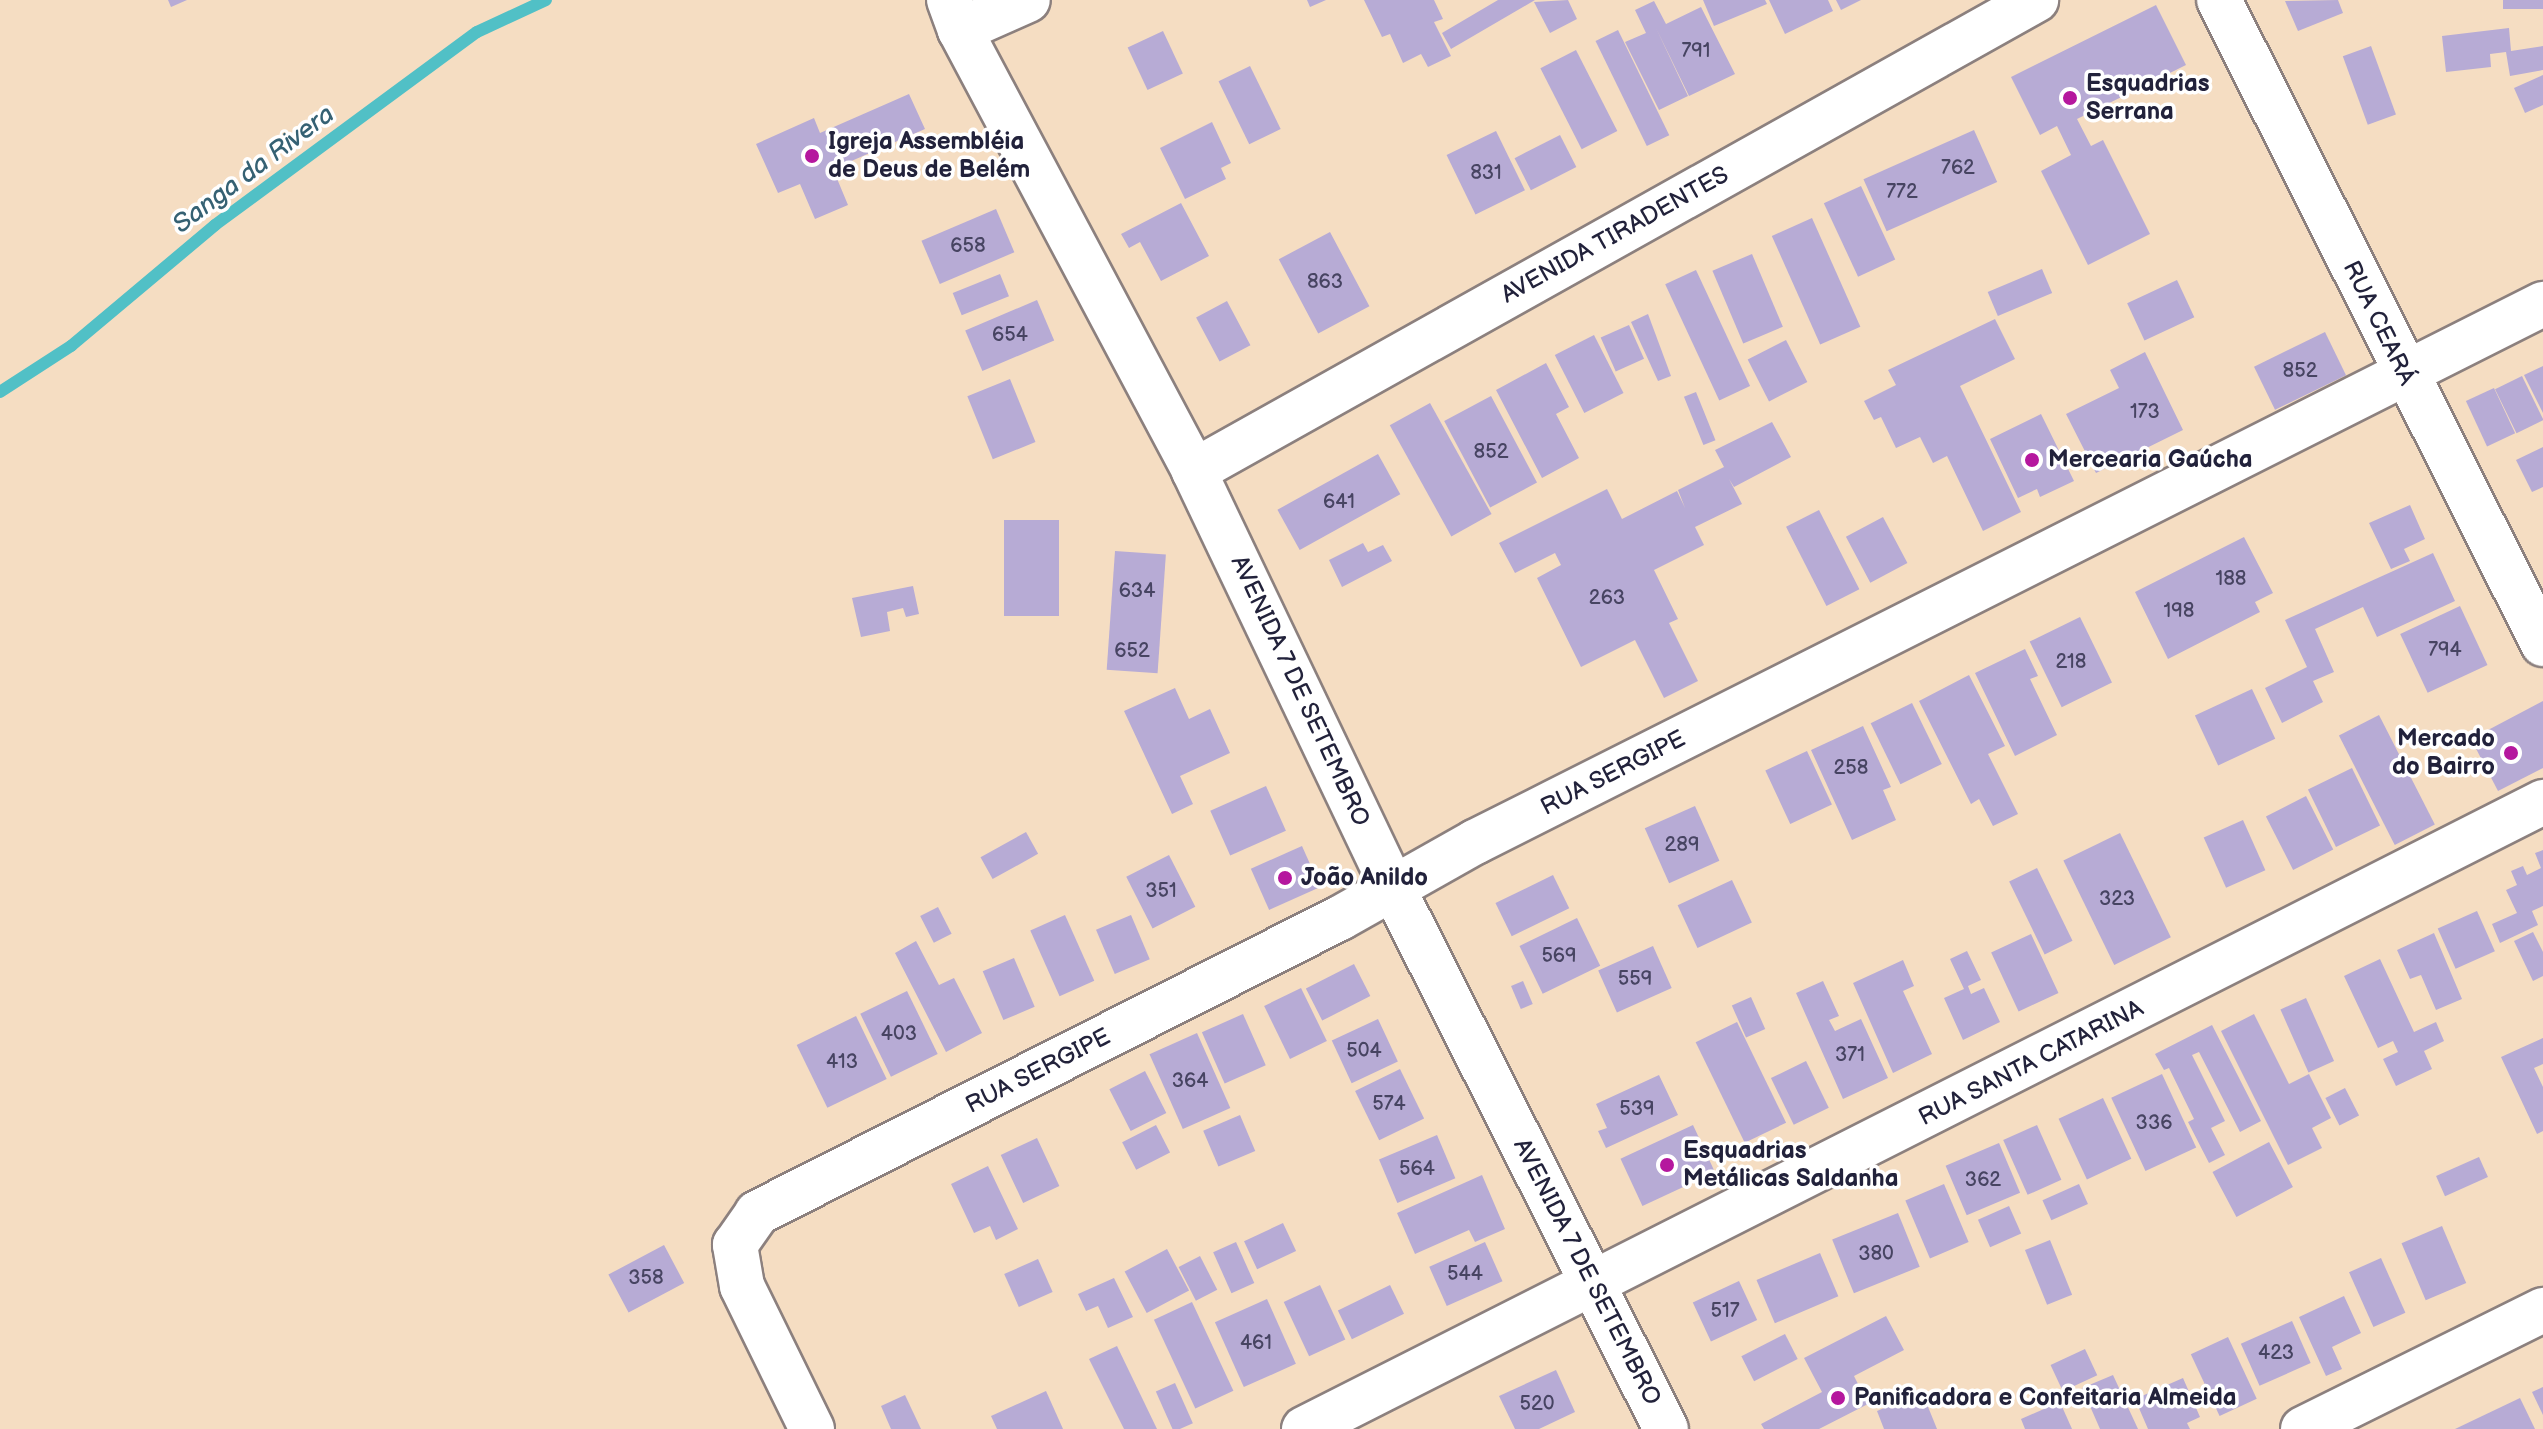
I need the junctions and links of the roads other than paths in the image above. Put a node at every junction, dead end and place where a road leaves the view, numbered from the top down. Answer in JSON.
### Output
{"nodes":[{"id":1,"x":1028,"y":0,"type":"edge"},
{"id":2,"x":2036,"y":0,"type":"edge"},
{"id":3,"x":2219,"y":0,"type":"edge"},
{"id":4,"x":954,"y":15,"type":"edge"},
{"id":5,"x":2543,"y":304,"type":"edge"},
{"id":6,"x":2404,"y":373,"type":"junction"},
{"id":7,"x":1194,"y":471,"type":"junction"},
{"id":8,"x":2543,"y":644,"type":"edge"},
{"id":9,"x":2543,"y":802,"type":"edge"},
{"id":10,"x":1392,"y":886,"type":"junction"},
{"id":11,"x":1593,"y":1286,"type":"junction"},
{"id":12,"x":2543,"y":1310,"type":"edge"},
{"id":13,"x":812,"y":1429,"type":"edge"},
{"id":14,"x":1304,"y":1429,"type":"edge"},
{"id":15,"x":1666,"y":1429,"type":"edge"},
{"id":16,"x":2303,"y":1429,"type":"edge"}],
"edges":[{"from":1,"to":4,"type":"street"},
{"from":2,"to":7,"type":"street","name":"AVENIDA TIRADENTES"},
{"from":3,"to":6,"type":"street","name":"RUA CEARÁ"},
{"from":4,"to":7,"type":"street","name":"AVENIDA 7 DE SETEMBRO"},
{"from":5,"to":6,"type":"street","name":"RUA SERGIPE"},
{"from":6,"to":8,"type":"street","name":"RUA CEARÁ"},
{"from":6,"to":10,"type":"street","name":"RUA SERGIPE"},
{"from":7,"to":10,"type":"street","name":"AVENIDA 7 DE SETEMBRO"},
{"from":9,"to":11,"type":"street","name":"RUA SANTA CATARINA"},
{"from":10,"to":11,"type":"street","name":"AVENIDA 7 DE SETEMBRO"},
{"from":10,"to":13,"type":"street","name":"RUA SERGIPE"},
{"from":11,"to":14,"type":"street","name":"RUA SANTA CATARINA"},
{"from":11,"to":15,"type":"street","name":"AVENIDA 7 DE SETEMBRO"},
{"from":12,"to":16,"type":"street"}]}
